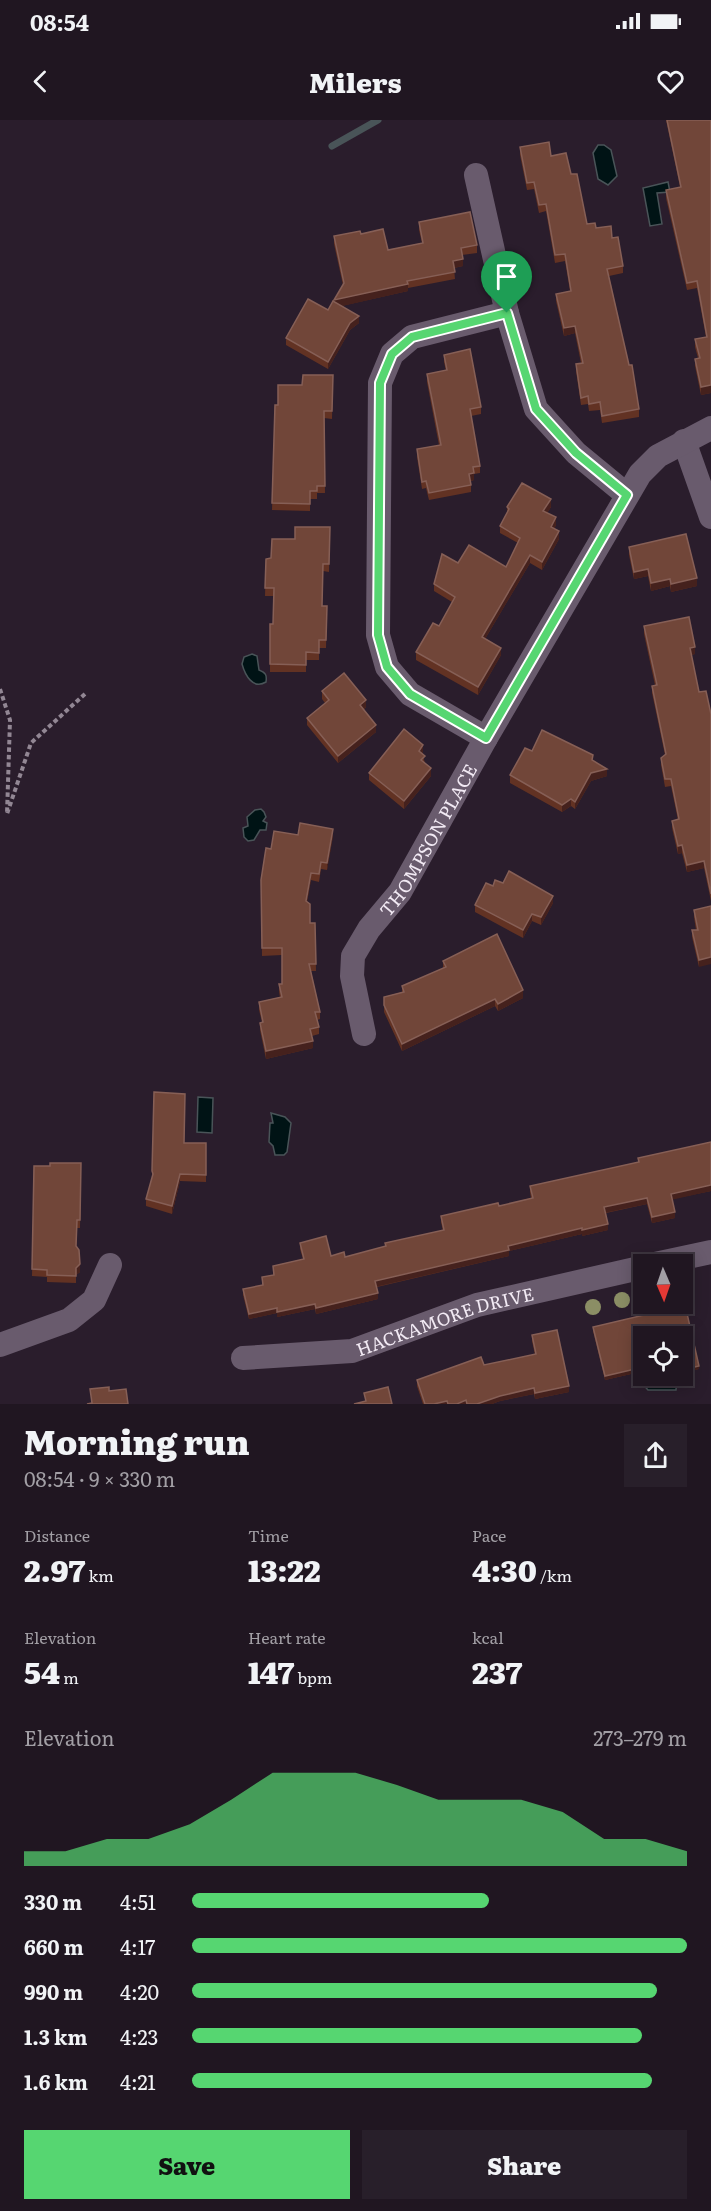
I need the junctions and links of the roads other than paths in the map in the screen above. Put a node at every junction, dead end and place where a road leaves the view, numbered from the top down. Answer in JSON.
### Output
{"nodes":[{"id":1,"x":476,"y":175,"type":"dead end"},
{"id":2,"x":507,"y":313,"type":"junction"},
{"id":3,"x":711,"y":428,"type":"edge"},
{"id":4,"x":684,"y":441,"type":"junction"},
{"id":5,"x":627,"y":495,"type":"junction"},
{"id":6,"x":711,"y":517,"type":"edge"},
{"id":7,"x":486,"y":738,"type":"junction"},
{"id":8,"x":364,"y":1034,"type":"dead end"},
{"id":9,"x":711,"y":1252,"type":"edge"},
{"id":10,"x":693,"y":1256,"type":"edge"},
{"id":11,"x":110,"y":1265,"type":"dead end"},
{"id":12,"x":633,"y":1270,"type":"edge"},
{"id":13,"x":0,"y":1345,"type":"edge"},
{"id":14,"x":243,"y":1358,"type":"dead end"}],
"edges":[{"from":1,"to":2,"type":"street"},
{"from":2,"to":5,"type":"street"},
{"from":2,"to":7,"type":"street"},
{"from":3,"to":4,"type":"street","name":"THOMPSON PLACE"},
{"from":4,"to":5,"type":"street","name":"THOMPSON PLACE"},
{"from":4,"to":6,"type":"street"},
{"from":5,"to":7,"type":"street","name":"THOMPSON PLACE"},
{"from":7,"to":8,"type":"street","name":"THOMPSON PLACE"},
{"from":9,"to":10,"type":"street"},
{"from":11,"to":13,"type":"street"},
{"from":12,"to":14,"type":"street","name":"HACKAMORE DRIVE"}]}
